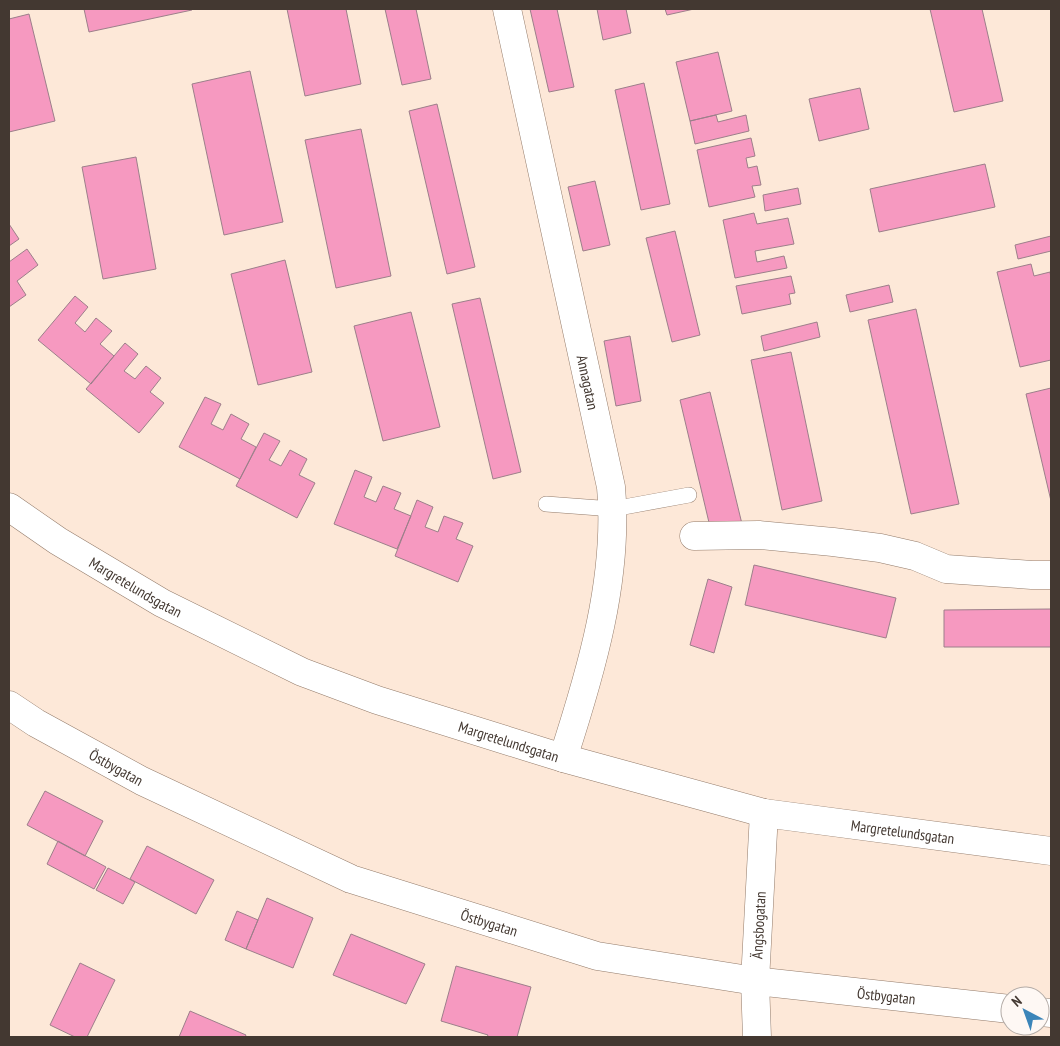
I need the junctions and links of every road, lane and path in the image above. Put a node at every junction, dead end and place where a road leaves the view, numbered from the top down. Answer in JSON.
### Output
{"nodes":[{"id":1,"x":507,"y":9,"type":"edge"},
{"id":2,"x":688,"y":495,"type":"dead end"},
{"id":3,"x":546,"y":504,"type":"dead end"},
{"id":4,"x":9,"y":507,"type":"edge"},
{"id":5,"x":613,"y":509,"type":"junction"},
{"id":6,"x":694,"y":536,"type":"dead end"},
{"id":7,"x":1051,"y":575,"type":"edge"},
{"id":8,"x":9,"y":705,"type":"edge"},
{"id":9,"x":563,"y":758,"type":"junction"},
{"id":10,"x":764,"y":813,"type":"junction"},
{"id":11,"x":1051,"y":851,"type":"edge"},
{"id":12,"x":756,"y":981,"type":"junction"},
{"id":13,"x":1000,"y":1008,"type":"edge"},
{"id":14,"x":757,"y":1037,"type":"edge"}],
"edges":[{"from":1,"to":5,"type":"street","name":"Annagatan"},
{"from":2,"to":5,"type":"lane"},
{"from":3,"to":5,"type":"lane"},
{"from":4,"to":9,"type":"street","name":"Margretelundsgatan"},
{"from":5,"to":9,"type":"street","name":"Annagatan"},
{"from":6,"to":7,"type":"street"},
{"from":8,"to":12,"type":"street","name":"Östbygatan"},
{"from":9,"to":10,"type":"street","name":"Margretelundsgatan"},
{"from":10,"to":11,"type":"street","name":"Margretelundsgatan"},
{"from":10,"to":12,"type":"street","name":"Ängsbogatan"},
{"from":12,"to":13,"type":"street","name":"Östbygatan"},
{"from":12,"to":14,"type":"street","name":"Ängsbogatan"}]}
